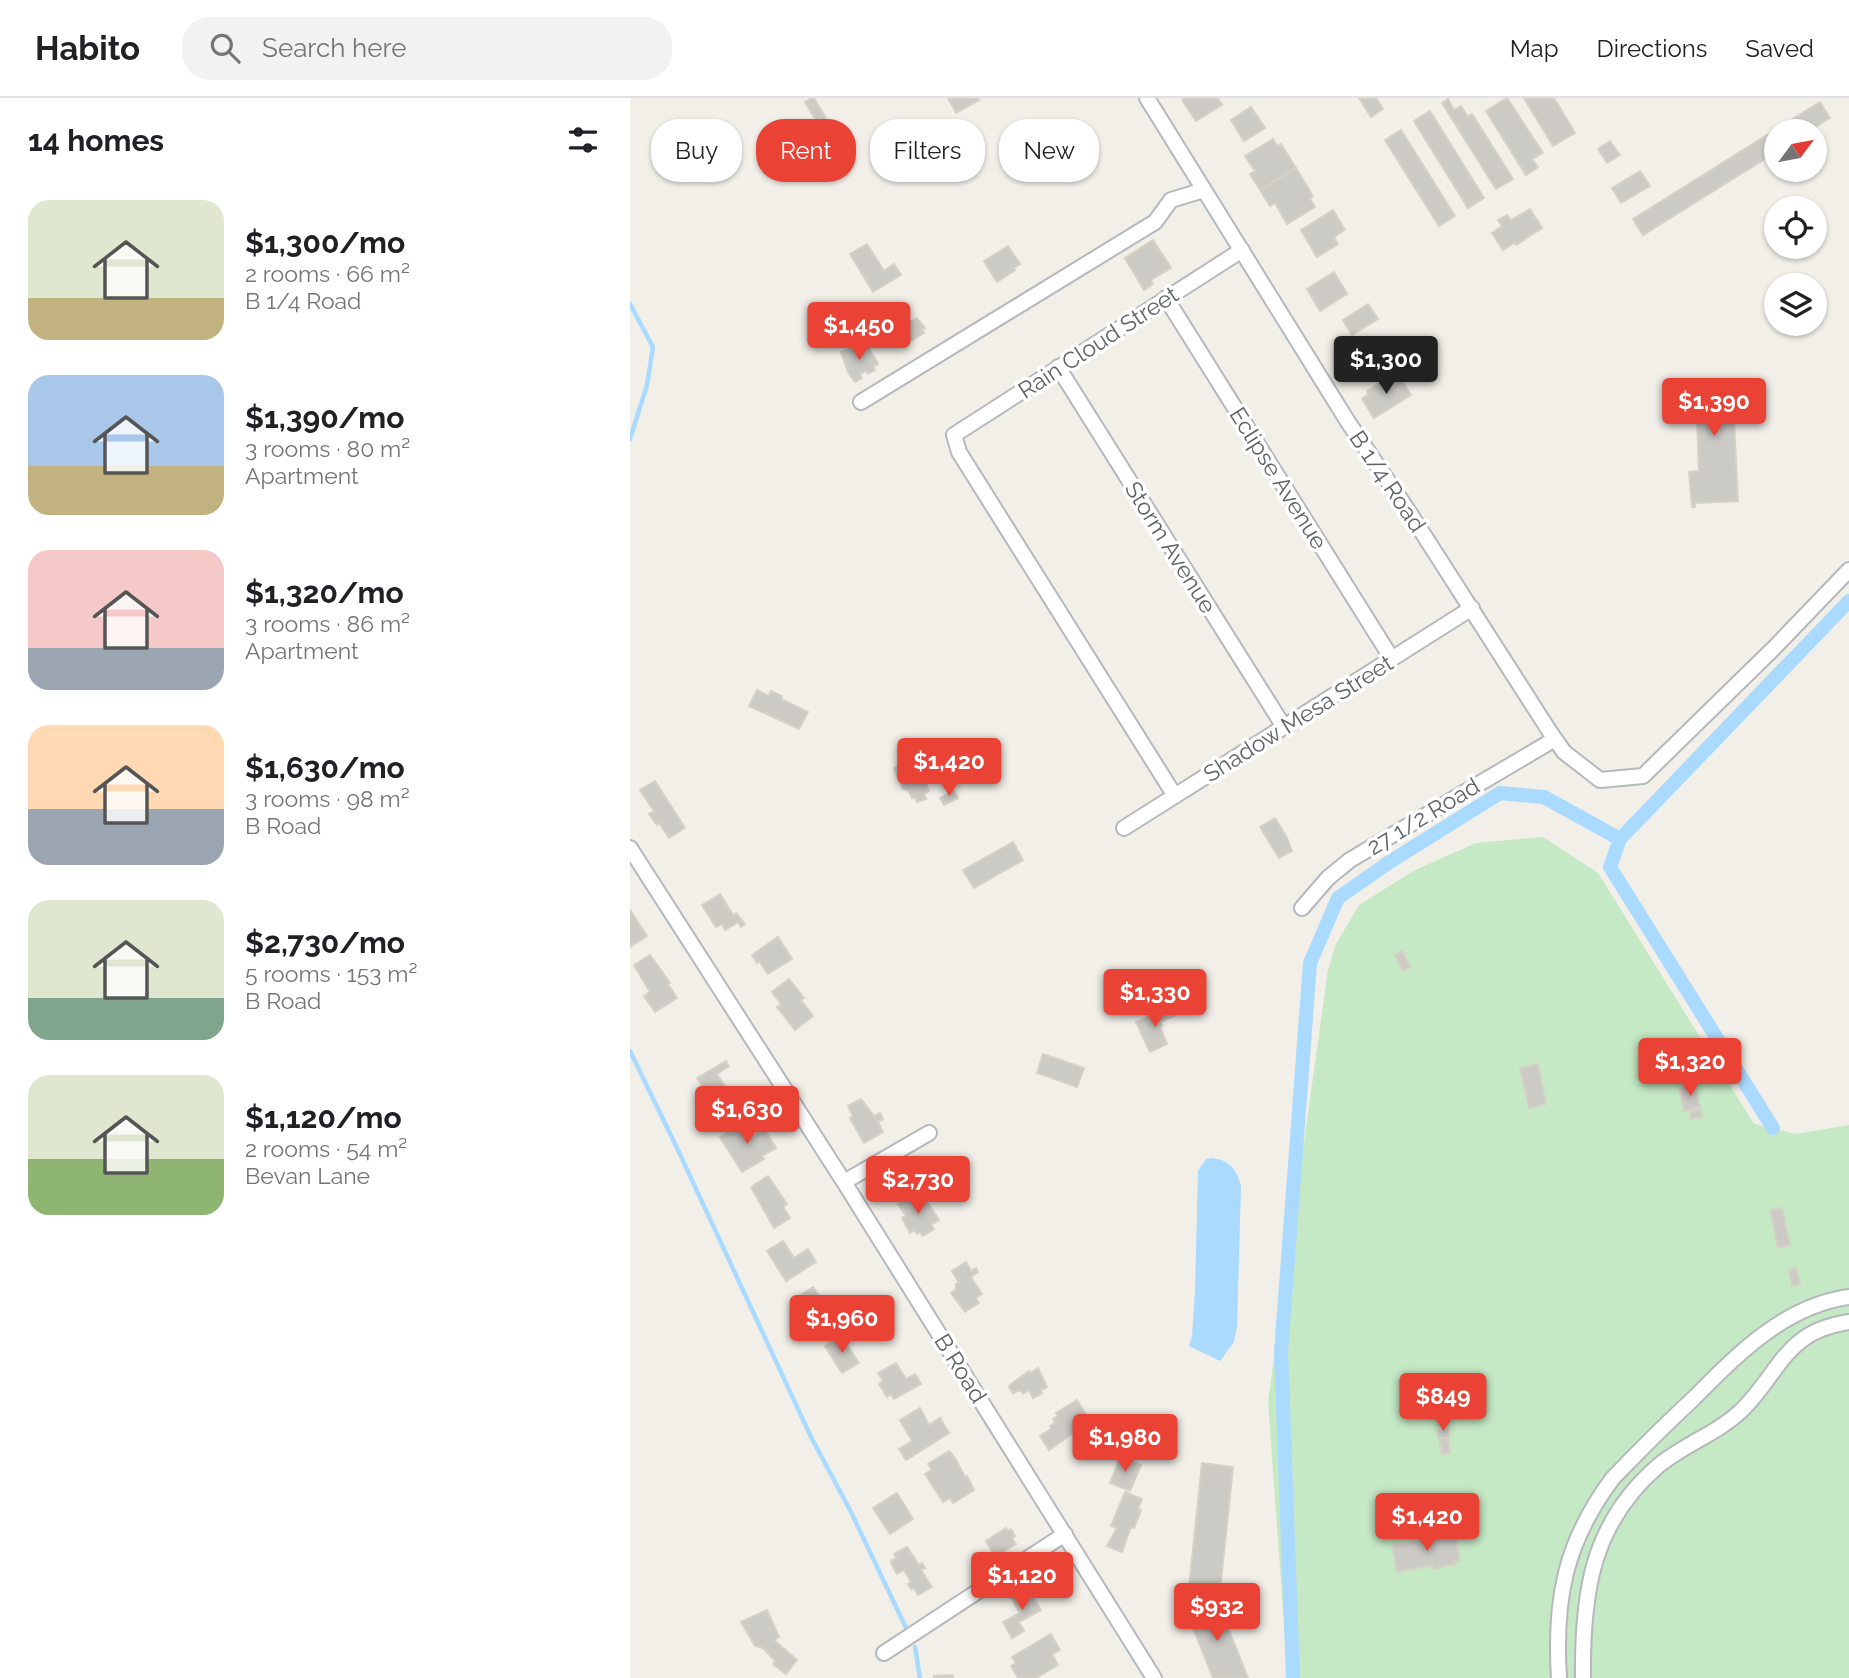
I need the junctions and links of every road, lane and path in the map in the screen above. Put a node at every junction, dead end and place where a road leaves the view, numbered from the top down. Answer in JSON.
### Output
{"nodes":[{"id":1,"x":1147,"y":98,"type":"edge"},
{"id":2,"x":1204,"y":190,"type":"junction"},
{"id":3,"x":1242,"y":250,"type":"junction"},
{"id":4,"x":1166,"y":298,"type":"junction"},
{"id":5,"x":1058,"y":367,"type":"junction"},
{"id":6,"x":861,"y":402,"type":"dead end"},
{"id":7,"x":1849,"y":570,"type":"edge"},
{"id":8,"x":1472,"y":608,"type":"junction"},
{"id":9,"x":1392,"y":659,"type":"junction"},
{"id":10,"x":1284,"y":727,"type":"junction"},
{"id":11,"x":1555,"y":739,"type":"junction"},
{"id":12,"x":1175,"y":796,"type":"junction"},
{"id":13,"x":1124,"y":828,"type":"dead end"},
{"id":14,"x":630,"y":848,"type":"edge"},
{"id":15,"x":1302,"y":908,"type":"dead end"},
{"id":16,"x":929,"y":1133,"type":"dead end"},
{"id":17,"x":844,"y":1182,"type":"junction"},
{"id":18,"x":1849,"y":1297,"type":"edge"},
{"id":19,"x":1849,"y":1322,"type":"edge"},
{"id":20,"x":1065,"y":1534,"type":"junction"},
{"id":21,"x":884,"y":1653,"type":"dead end"},
{"id":22,"x":1154,"y":1678,"type":"edge"},
{"id":23,"x":1559,"y":1678,"type":"edge"},
{"id":24,"x":1583,"y":1678,"type":"edge"}],
"edges":[{"from":1,"to":2,"type":"street","name":"B 1/4 Road"},
{"from":2,"to":3,"type":"street","name":"B 1/4 Road"},
{"from":2,"to":6,"type":"street"},
{"from":3,"to":4,"type":"street","name":"Rain Cloud Street"},
{"from":3,"to":8,"type":"street","name":"B 1/4 Road"},
{"from":4,"to":5,"type":"street","name":"Rain Cloud Street"},
{"from":4,"to":9,"type":"street","name":"Eclipse Avenue"},
{"from":5,"to":10,"type":"street","name":"Storm Avenue"},
{"from":5,"to":12,"type":"street","name":"Rain Cloud Street"},
{"from":7,"to":11,"type":"street","name":"B 1/4 Road"},
{"from":8,"to":9,"type":"street","name":"Shadow Mesa Street"},
{"from":8,"to":11,"type":"street","name":"B 1/4 Road"},
{"from":9,"to":10,"type":"street","name":"Shadow Mesa Street"},
{"from":10,"to":12,"type":"street","name":"Shadow Mesa Street"},
{"from":11,"to":15,"type":"street","name":"27 1/2 Road"},
{"from":12,"to":13,"type":"street","name":"Shadow Mesa Street"},
{"from":14,"to":17,"type":"street","name":"B Road"},
{"from":16,"to":17,"type":"street"},
{"from":17,"to":20,"type":"street","name":"B Road"},
{"from":18,"to":23,"type":"street"},
{"from":19,"to":24,"type":"street"},
{"from":20,"to":21,"type":"street"},
{"from":20,"to":22,"type":"street","name":"B Road"}]}
